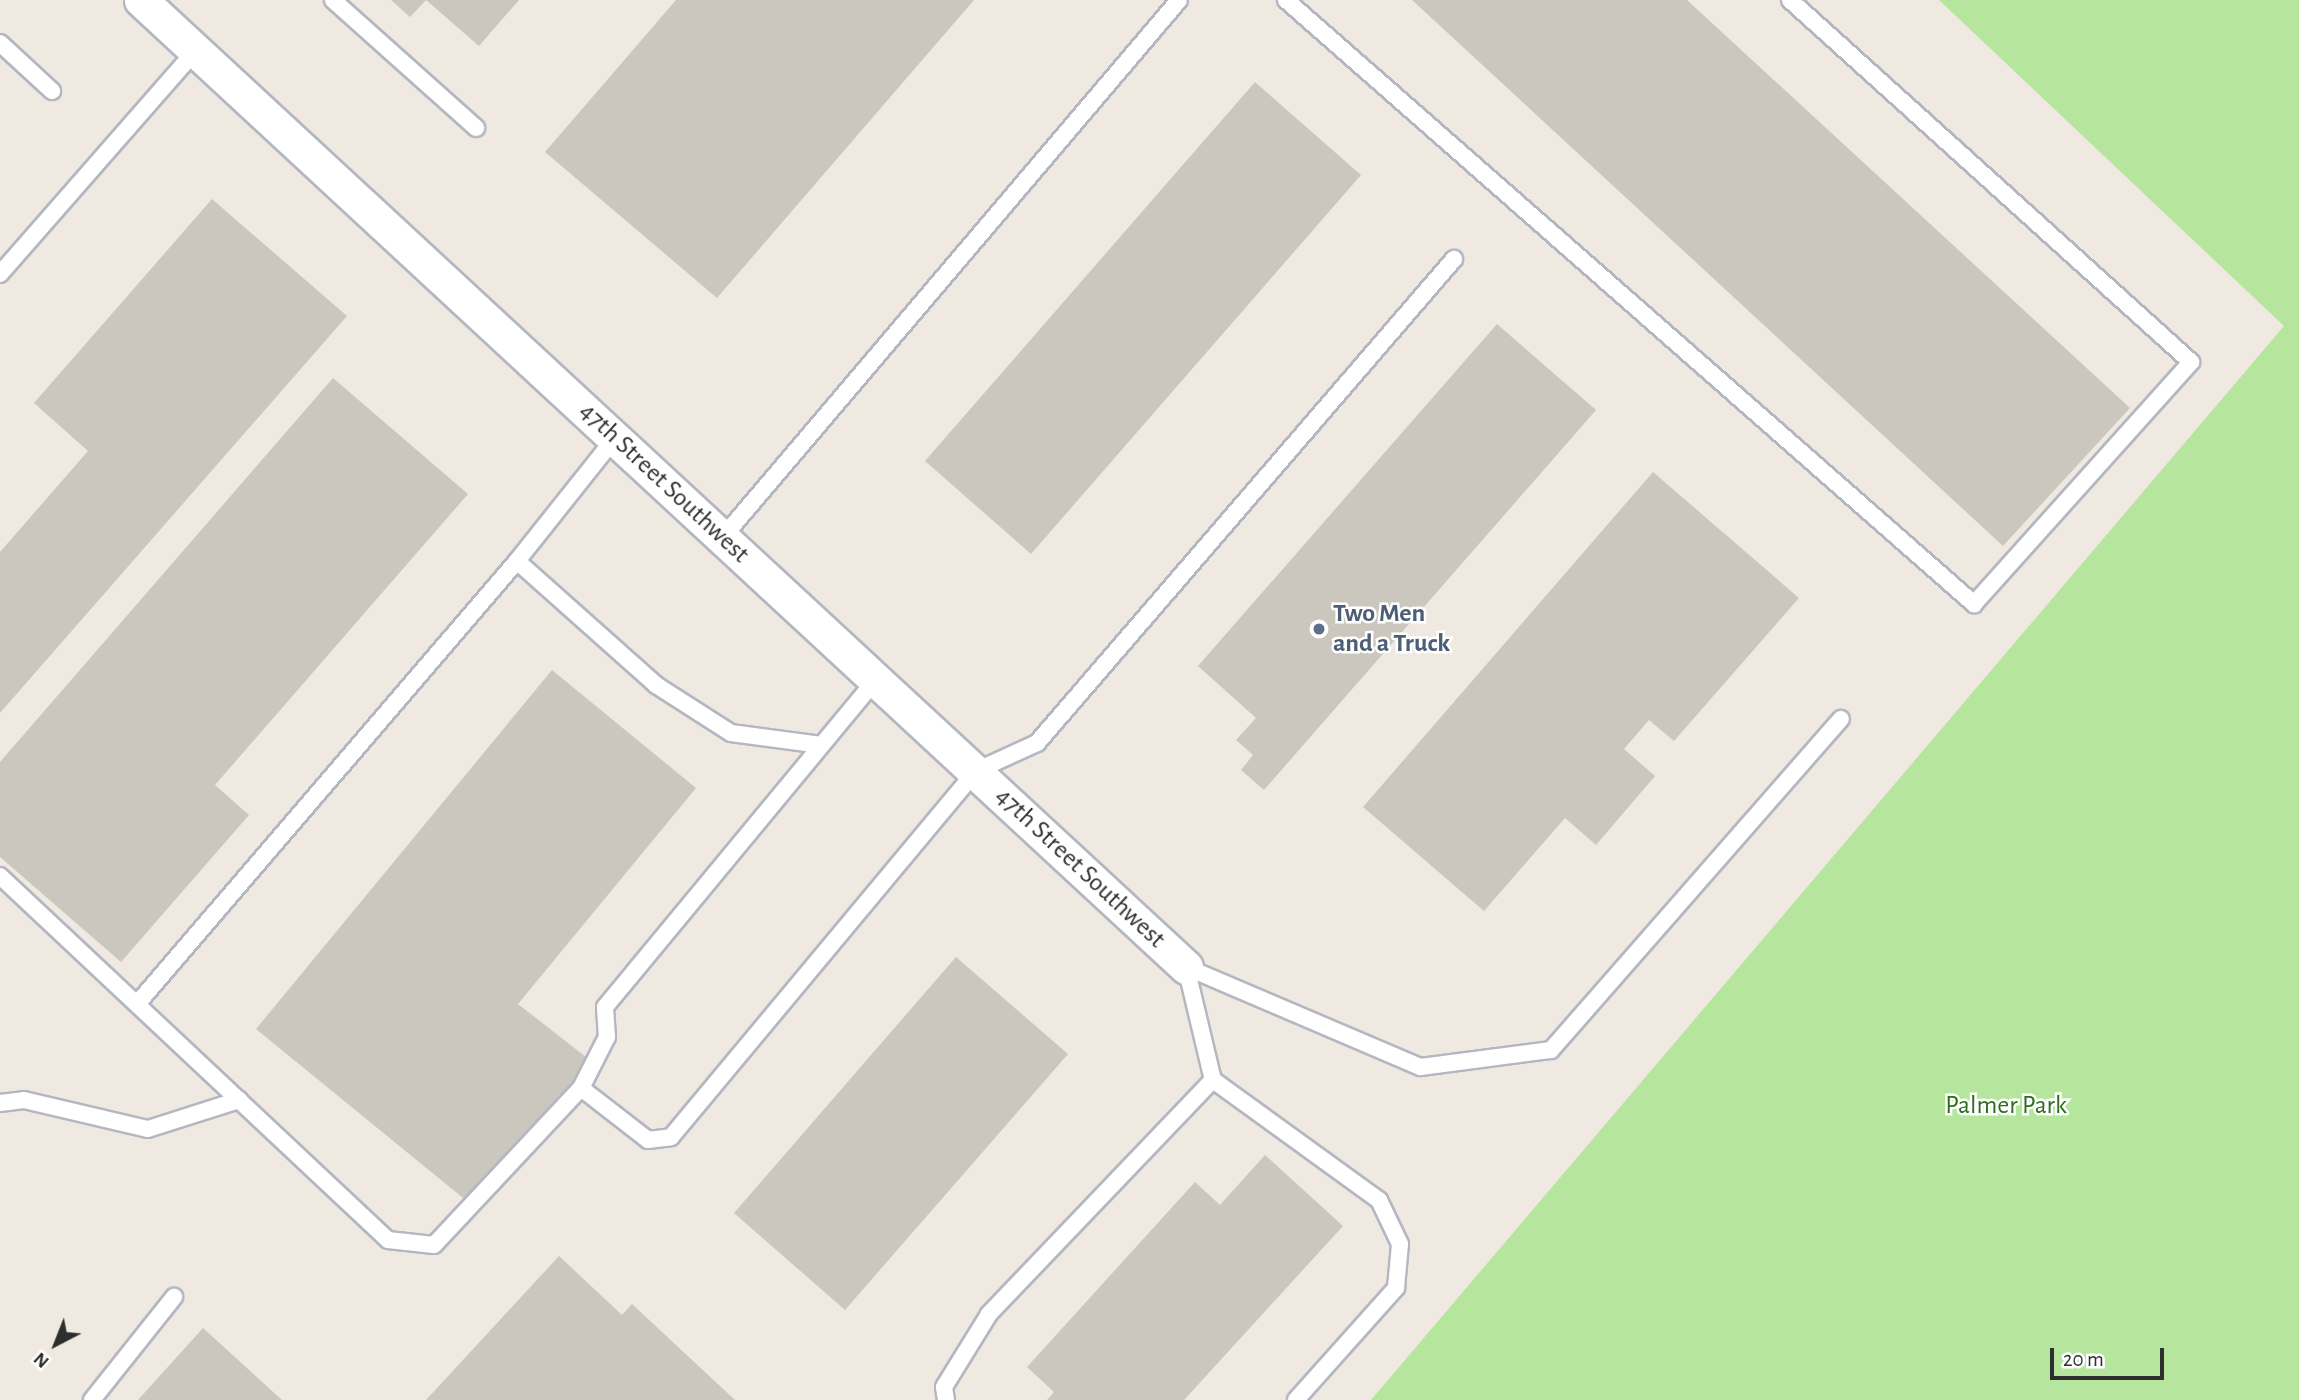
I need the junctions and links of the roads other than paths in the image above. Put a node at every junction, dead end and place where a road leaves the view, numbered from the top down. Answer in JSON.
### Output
{"nodes":[{"id":1,"x":142,"y":0,"type":"edge"},
{"id":2,"x":333,"y":0,"type":"edge"},
{"id":3,"x":1179,"y":0,"type":"edge"},
{"id":4,"x":1286,"y":0,"type":"edge"},
{"id":5,"x":1790,"y":0,"type":"edge"},
{"id":6,"x":0,"y":43,"type":"edge"},
{"id":7,"x":196,"y":50,"type":"junction"},
{"id":8,"x":52,"y":91,"type":"dead end"},
{"id":9,"x":476,"y":128,"type":"dead end"},
{"id":10,"x":1454,"y":259,"type":"dead end"},
{"id":11,"x":0,"y":274,"type":"edge"},
{"id":12,"x":615,"y":438,"type":"junction"},
{"id":13,"x":723,"y":537,"type":"junction"},
{"id":14,"x":517,"y":561,"type":"junction"},
{"id":15,"x":876,"y":679,"type":"junction"},
{"id":16,"x":1841,"y":719,"type":"dead end"},
{"id":17,"x":821,"y":745,"type":"junction"},
{"id":18,"x":976,"y":771,"type":"junction"},
{"id":19,"x":0,"y":876,"type":"edge"},
{"id":20,"x":1186,"y":967,"type":"junction"},
{"id":21,"x":137,"y":1004,"type":"junction"},
{"id":22,"x":1213,"y":1080,"type":"junction"},
{"id":23,"x":580,"y":1088,"type":"junction"},
{"id":24,"x":239,"y":1100,"type":"junction"},
{"id":25,"x":0,"y":1103,"type":"edge"},
{"id":26,"x":174,"y":1297,"type":"dead end"},
{"id":27,"x":92,"y":1400,"type":"edge"},
{"id":28,"x":946,"y":1400,"type":"edge"},
{"id":29,"x":1296,"y":1400,"type":"edge"}],
"edges":[{"from":1,"to":7,"type":"street","name":"47th Street Southwest"},
{"from":2,"to":9,"type":"lane"},
{"from":3,"to":13,"type":"lane"},
{"from":4,"to":5,"type":"lane"},
{"from":6,"to":8,"type":"lane"},
{"from":7,"to":11,"type":"lane"},
{"from":7,"to":12,"type":"street","name":"47th Street Southwest"},
{"from":10,"to":18,"type":"lane"},
{"from":12,"to":13,"type":"street","name":"47th Street Southwest"},
{"from":12,"to":14,"type":"lane"},
{"from":13,"to":15,"type":"street","name":"47th Street Southwest"},
{"from":14,"to":17,"type":"lane"},
{"from":14,"to":21,"type":"lane"},
{"from":15,"to":17,"type":"lane"},
{"from":15,"to":18,"type":"street","name":"47th Street Southwest"},
{"from":16,"to":20,"type":"lane"},
{"from":17,"to":23,"type":"lane"},
{"from":18,"to":20,"type":"street","name":"47th Street Southwest"},
{"from":18,"to":23,"type":"lane"},
{"from":19,"to":21,"type":"lane"},
{"from":20,"to":22,"type":"lane"},
{"from":21,"to":24,"type":"lane"},
{"from":22,"to":28,"type":"lane"},
{"from":22,"to":29,"type":"lane"},
{"from":23,"to":24,"type":"lane"},
{"from":24,"to":25,"type":"lane"},
{"from":26,"to":27,"type":"lane"}]}
